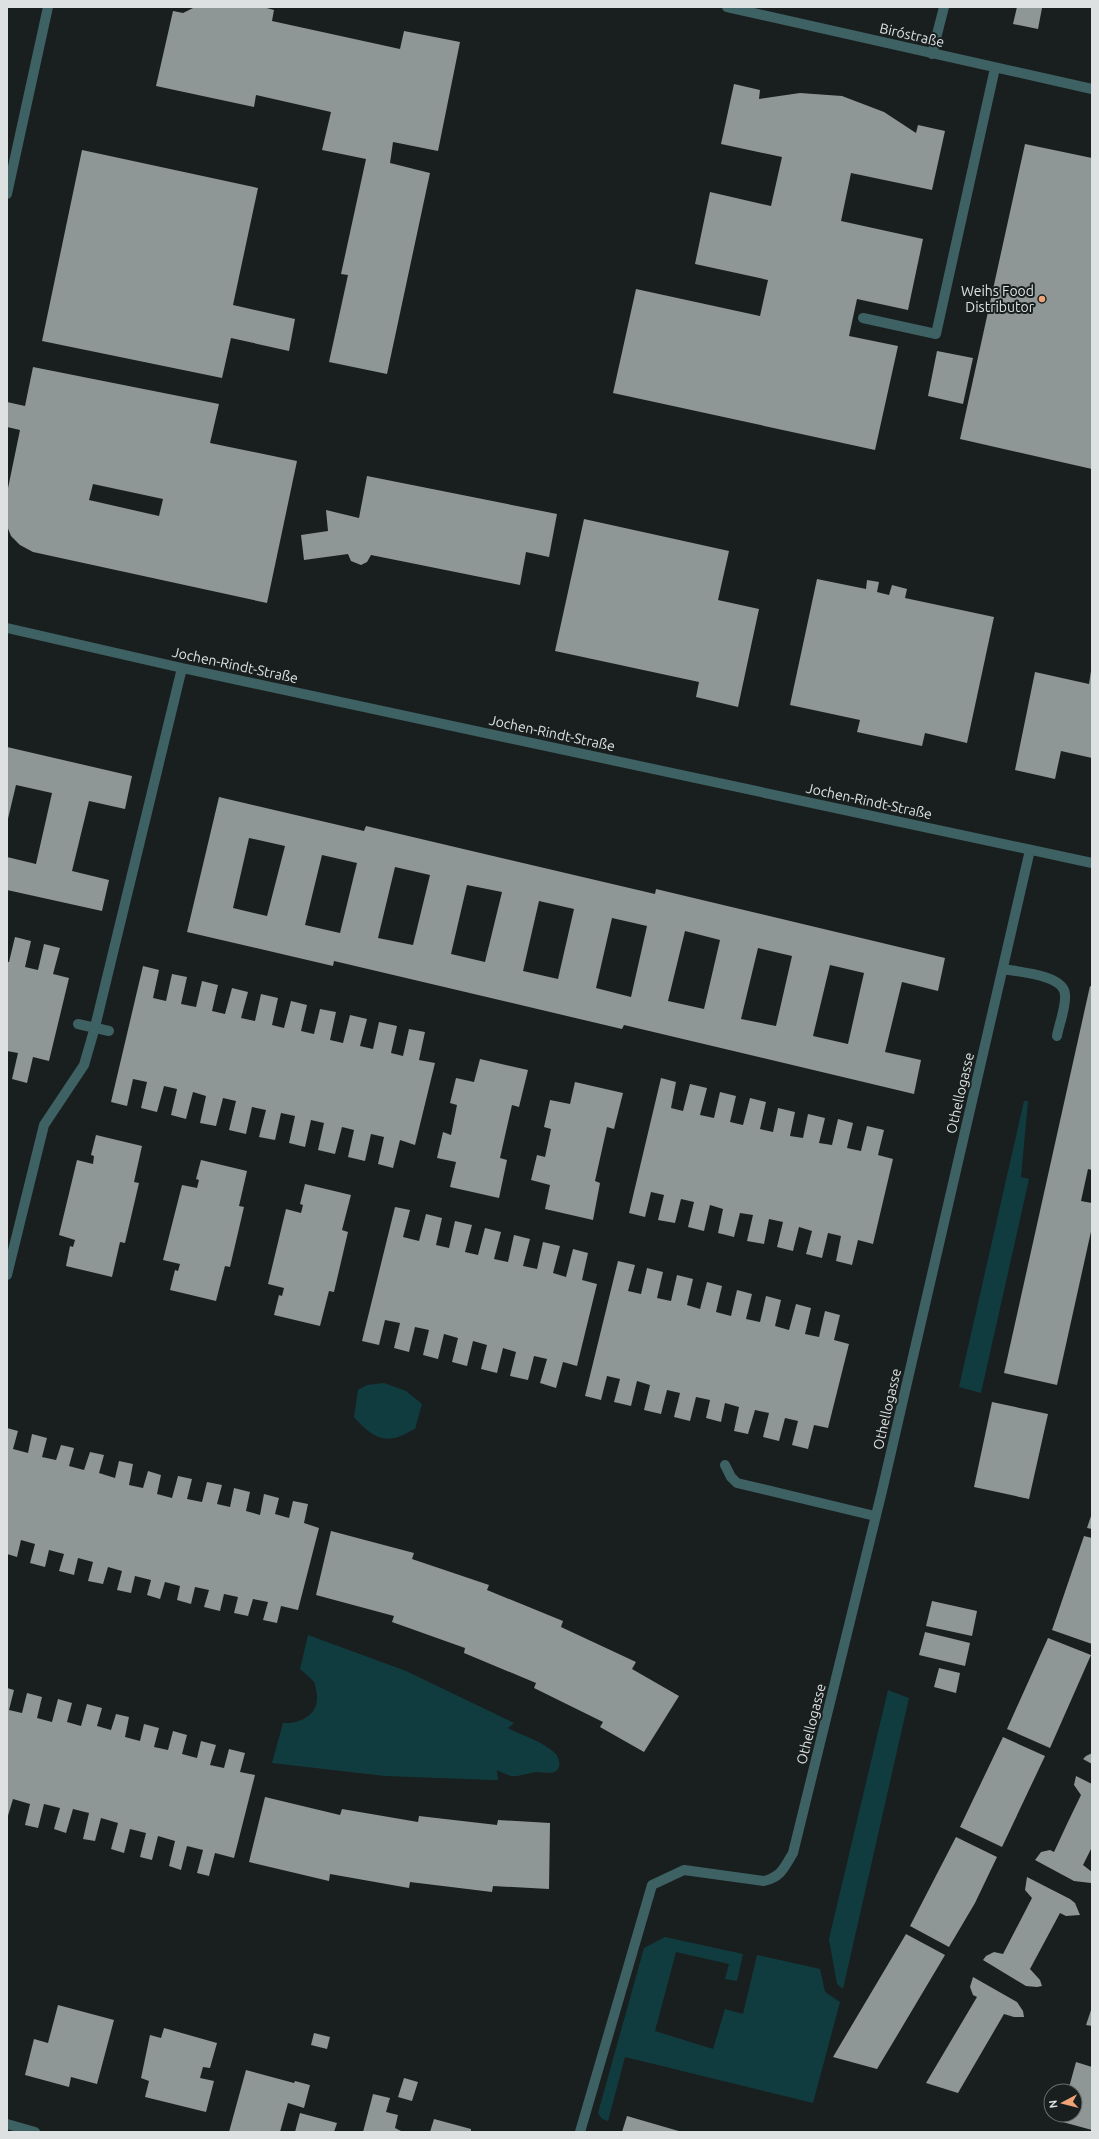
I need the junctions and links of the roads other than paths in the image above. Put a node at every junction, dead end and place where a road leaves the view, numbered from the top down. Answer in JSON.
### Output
{"nodes":[{"id":1,"x":48,"y":7,"type":"edge"},
{"id":2,"x":727,"y":7,"type":"edge"},
{"id":3,"x":944,"y":7,"type":"edge"},
{"id":4,"x":932,"y":54,"type":"junction"},
{"id":5,"x":995,"y":68,"type":"junction"},
{"id":6,"x":1092,"y":89,"type":"edge"},
{"id":7,"x":7,"y":194,"type":"edge"},
{"id":8,"x":863,"y":318,"type":"dead end"},
{"id":9,"x":7,"y":628,"type":"edge"},
{"id":10,"x":182,"y":668,"type":"junction"},
{"id":11,"x":1030,"y":850,"type":"junction"},
{"id":12,"x":1092,"y":863,"type":"edge"},
{"id":13,"x":1003,"y":969,"type":"junction"},
{"id":14,"x":78,"y":1024,"type":"dead end"},
{"id":15,"x":95,"y":1027,"type":"junction"},
{"id":16,"x":109,"y":1031,"type":"dead end"},
{"id":17,"x":1057,"y":1036,"type":"dead end"},
{"id":18,"x":7,"y":1275,"type":"edge"},
{"id":19,"x":725,"y":1465,"type":"dead end"},
{"id":20,"x":875,"y":1516,"type":"junction"},
{"id":21,"x":7,"y":2124,"type":"edge"},
{"id":22,"x":35,"y":2132,"type":"edge"},
{"id":23,"x":580,"y":2132,"type":"edge"}],
"edges":[{"from":1,"to":7,"type":"street"},
{"from":2,"to":4,"type":"street","name":"Biróstraße"},
{"from":3,"to":4,"type":"street"},
{"from":4,"to":5,"type":"street","name":"Biróstraße"},
{"from":5,"to":6,"type":"street","name":"Biróstraße"},
{"from":5,"to":8,"type":"street"},
{"from":9,"to":10,"type":"street","name":"Jochen-Rindt-Straße"},
{"from":10,"to":11,"type":"street","name":"Jochen-Rindt-Straße"},
{"from":10,"to":15,"type":"street"},
{"from":11,"to":12,"type":"street","name":"Jochen-Rindt-Straße"},
{"from":11,"to":13,"type":"street","name":"Othellogasse"},
{"from":13,"to":17,"type":"street"},
{"from":13,"to":20,"type":"street","name":"Othellogasse"},
{"from":14,"to":15,"type":"street"},
{"from":15,"to":16,"type":"street"},
{"from":15,"to":18,"type":"street"},
{"from":19,"to":20,"type":"street"},
{"from":20,"to":23,"type":"street","name":"Othellogasse"},
{"from":21,"to":22,"type":"street"}]}
